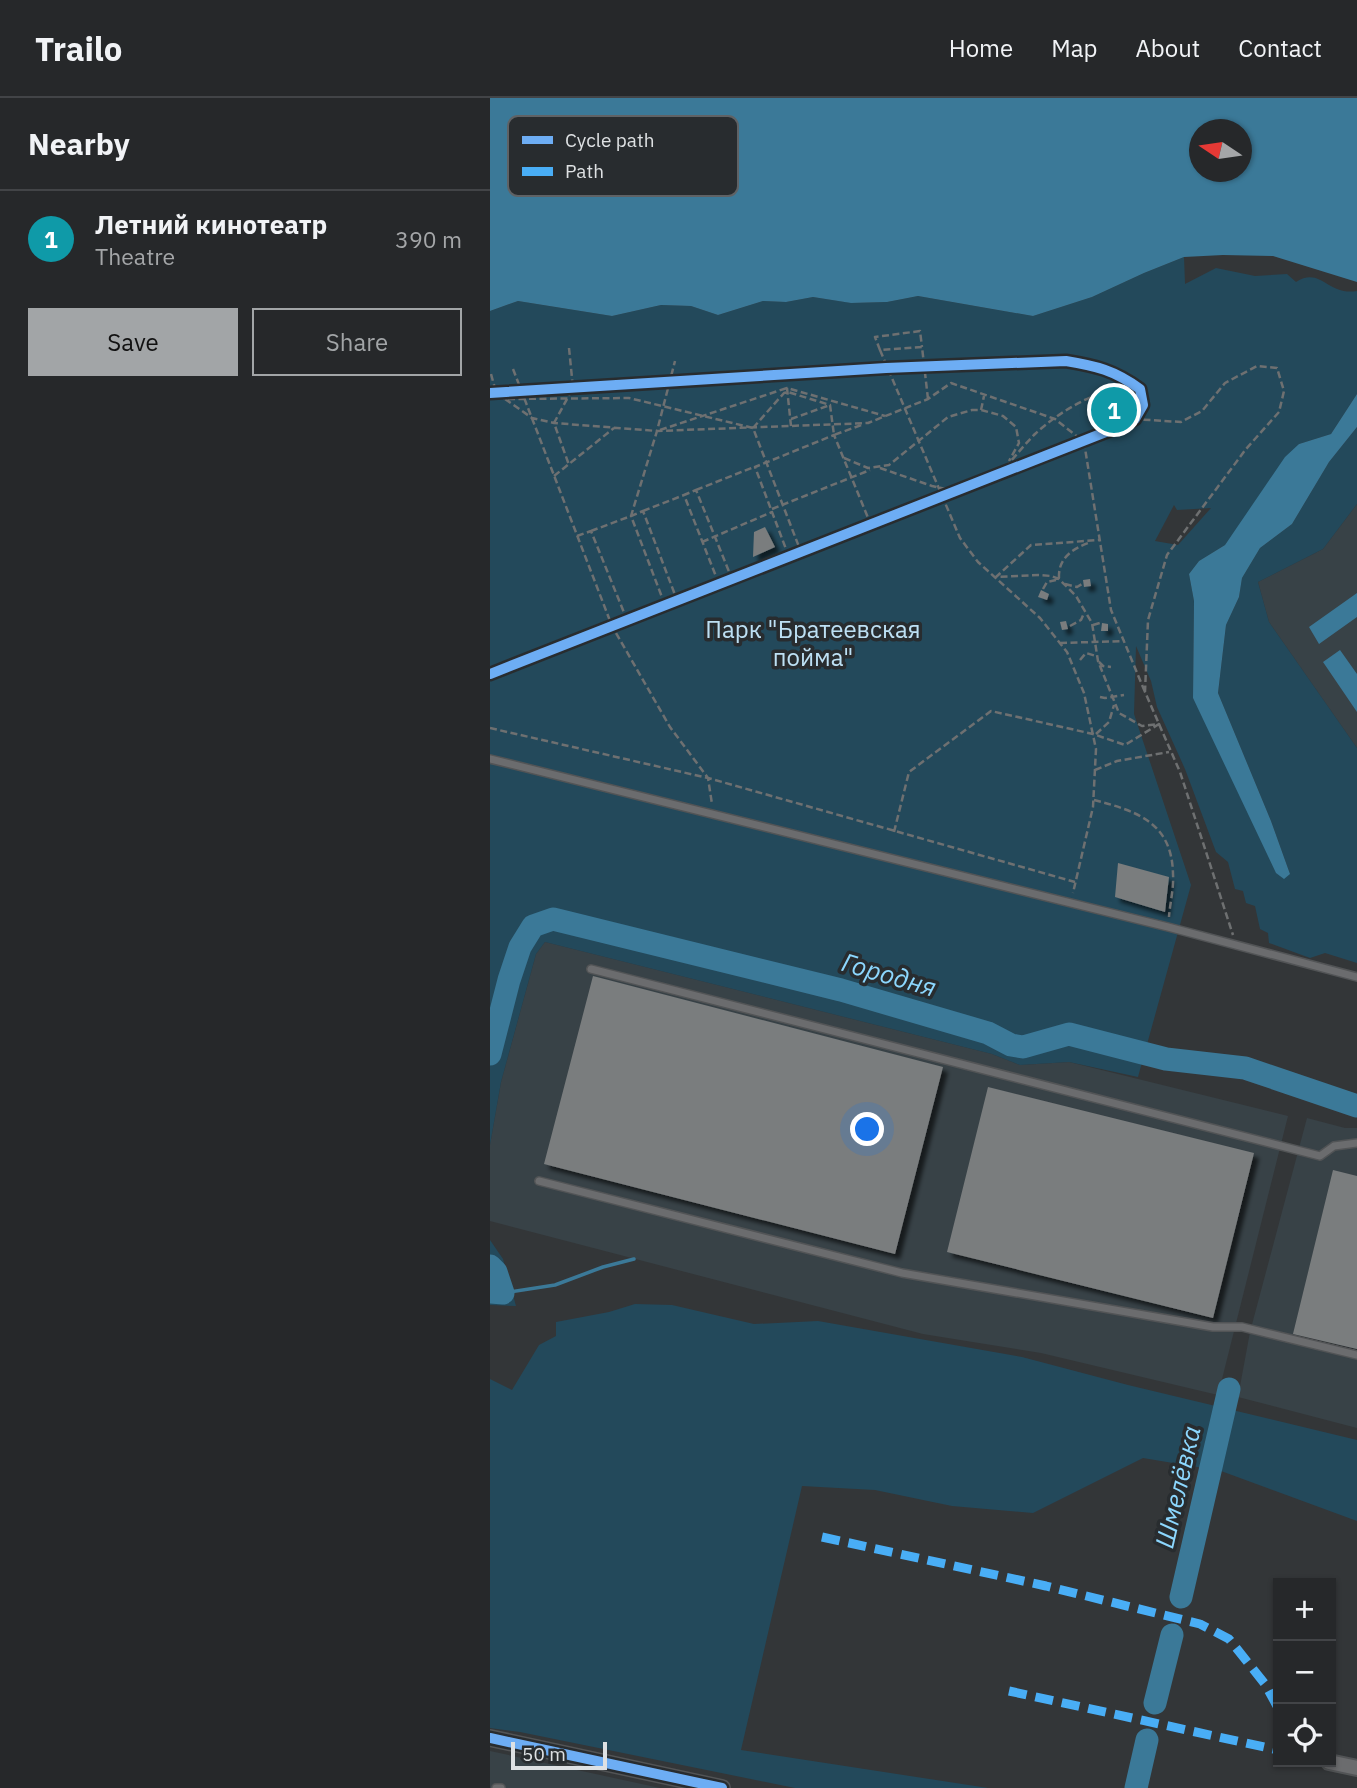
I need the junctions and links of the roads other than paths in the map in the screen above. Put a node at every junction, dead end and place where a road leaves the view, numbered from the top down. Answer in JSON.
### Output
{"nodes":[{"id":1,"x":490,"y":759,"type":"edge"},
{"id":2,"x":592,"y":969,"type":"dead end"},
{"id":3,"x":1357,"y":977,"type":"edge"},
{"id":4,"x":1357,"y":1143,"type":"edge"},
{"id":5,"x":539,"y":1181,"type":"dead end"},
{"id":6,"x":1357,"y":1355,"type":"edge"},
{"id":7,"x":490,"y":1738,"type":"edge"},
{"id":8,"x":1336,"y":1764,"type":"edge"},
{"id":9,"x":1357,"y":1768,"type":"edge"},
{"id":10,"x":496,"y":1788,"type":"edge"},
{"id":11,"x":501,"y":1788,"type":"edge"},
{"id":12,"x":722,"y":1788,"type":"edge"}],
"edges":[{"from":1,"to":3,"type":"lane"},
{"from":2,"to":4,"type":"lane"},
{"from":5,"to":6,"type":"lane"},
{"from":7,"to":12,"type":"street"},
{"from":8,"to":9,"type":"street"},
{"from":10,"to":11,"type":"lane"}]}
